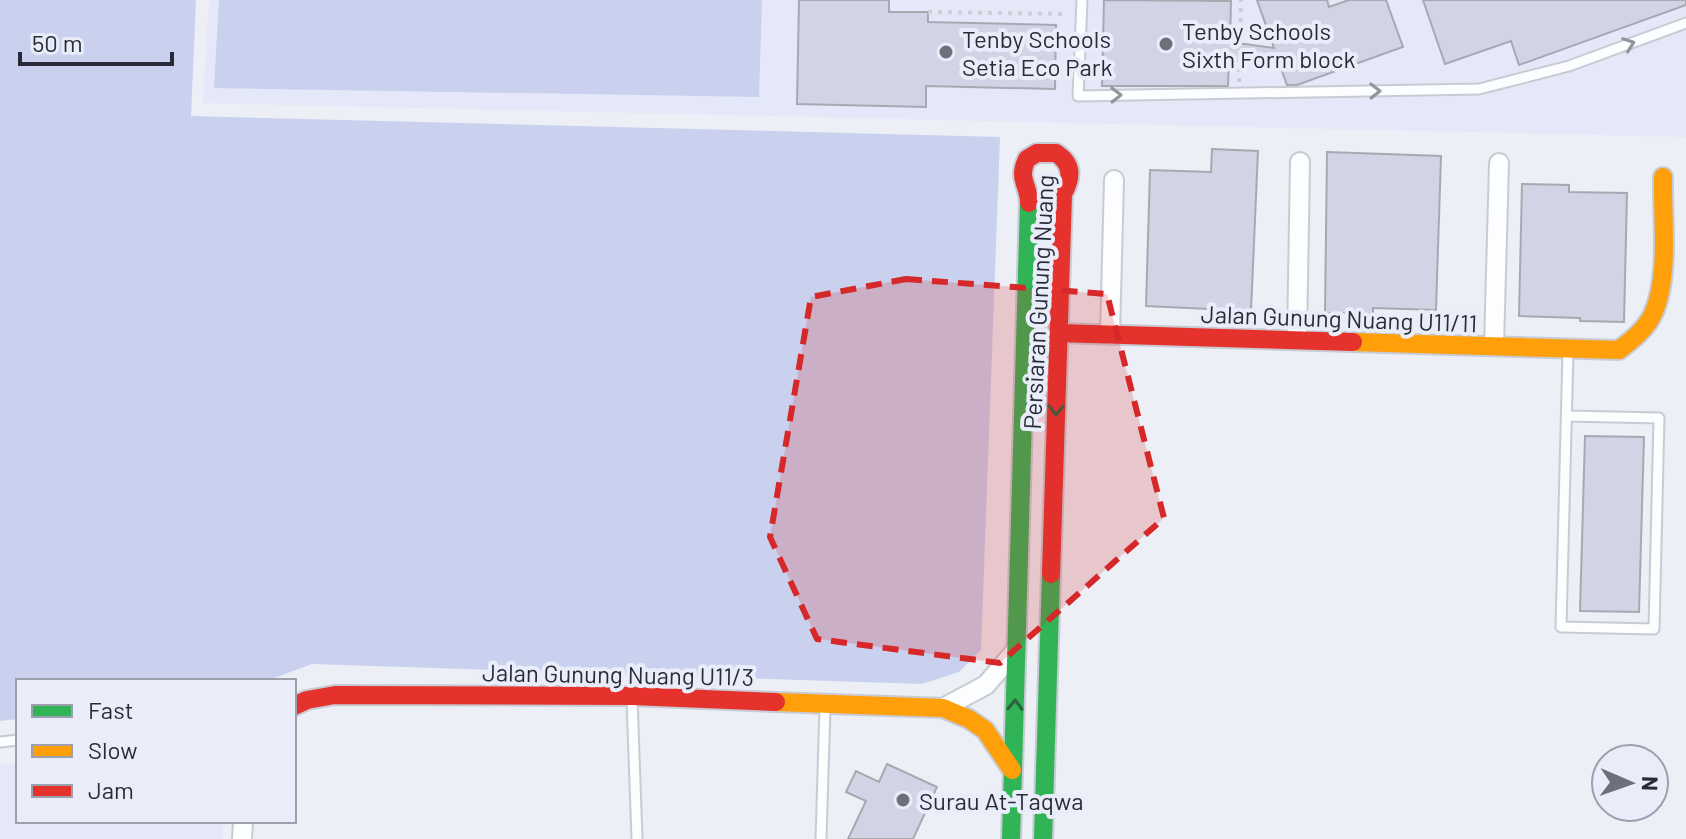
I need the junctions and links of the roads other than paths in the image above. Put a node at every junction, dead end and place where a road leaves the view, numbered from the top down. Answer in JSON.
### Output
{"nodes":[{"id":1,"x":1082,"y":0,"type":"edge"},
{"id":2,"x":1686,"y":23,"type":"edge"},
{"id":3,"x":1300,"y":162,"type":"dead end"},
{"id":4,"x":1499,"y":163,"type":"dead end"},
{"id":5,"x":1663,"y":177,"type":"dead end"},
{"id":6,"x":1114,"y":180,"type":"dead end"},
{"id":7,"x":1058,"y":333,"type":"junction"},
{"id":8,"x":1110,"y":335,"type":"junction"},
{"id":9,"x":1297,"y":340,"type":"junction"},
{"id":10,"x":1494,"y":346,"type":"junction"},
{"id":11,"x":1568,"y":349,"type":"junction"},
{"id":12,"x":1567,"y":416,"type":"junction"},
{"id":13,"x":1016,"y":650,"type":"junction"},
{"id":14,"x":632,"y":696,"type":"junction"},
{"id":15,"x":825,"y":703,"type":"junction"},
{"id":16,"x":296,"y":705,"type":"edge"},
{"id":17,"x":943,"y":708,"type":"junction"},
{"id":18,"x":1013,"y":771,"type":"junction"},
{"id":19,"x":637,"y":839,"type":"edge"},
{"id":20,"x":821,"y":839,"type":"edge"},
{"id":21,"x":1011,"y":839,"type":"edge"},
{"id":22,"x":1043,"y":839,"type":"edge"}],
"edges":[{"from":1,"to":2,"type":"lane","one_way":true},
{"from":3,"to":9,"type":"street"},
{"from":4,"to":10,"type":"street"},
{"from":5,"to":11,"type":"street","name":"Jalan Gunung Nuang U11/11"},
{"from":6,"to":8,"type":"street"},
{"from":7,"to":8,"type":"street","name":"Jalan Gunung Nuang U11/11"},
{"from":7,"to":13,"type":"street","name":"Persiaran Gunung Nuang"},
{"from":7,"to":22,"type":"street","name":"Persiaran Gunung Nuang","one_way":true},
{"from":8,"to":9,"type":"street","name":"Jalan Gunung Nuang U11/11"},
{"from":9,"to":10,"type":"street","name":"Jalan Gunung Nuang U11/11"},
{"from":10,"to":11,"type":"street","name":"Jalan Gunung Nuang U11/11"},
{"from":11,"to":12,"type":"lane"},
{"from":12,"to":12,"type":"lane"},
{"from":13,"to":17,"type":"street"},
{"from":18,"to":13,"type":"street","name":"Persiaran Gunung Nuang","one_way":true},
{"from":14,"to":15,"type":"street","name":"Jalan Gunung Nuang U11/3"},
{"from":14,"to":16,"type":"street","name":"Jalan Gunung Nuang U11/3"},
{"from":14,"to":19,"type":"lane"},
{"from":15,"to":17,"type":"street","name":"Jalan Gunung Nuang U11/3"},
{"from":15,"to":20,"type":"lane"},
{"from":17,"to":18,"type":"street","name":"Jalan Gunung Nuang U11/3"},
{"from":18,"to":21,"type":"street","name":"Persiaran Gunung Nuang"}]}
